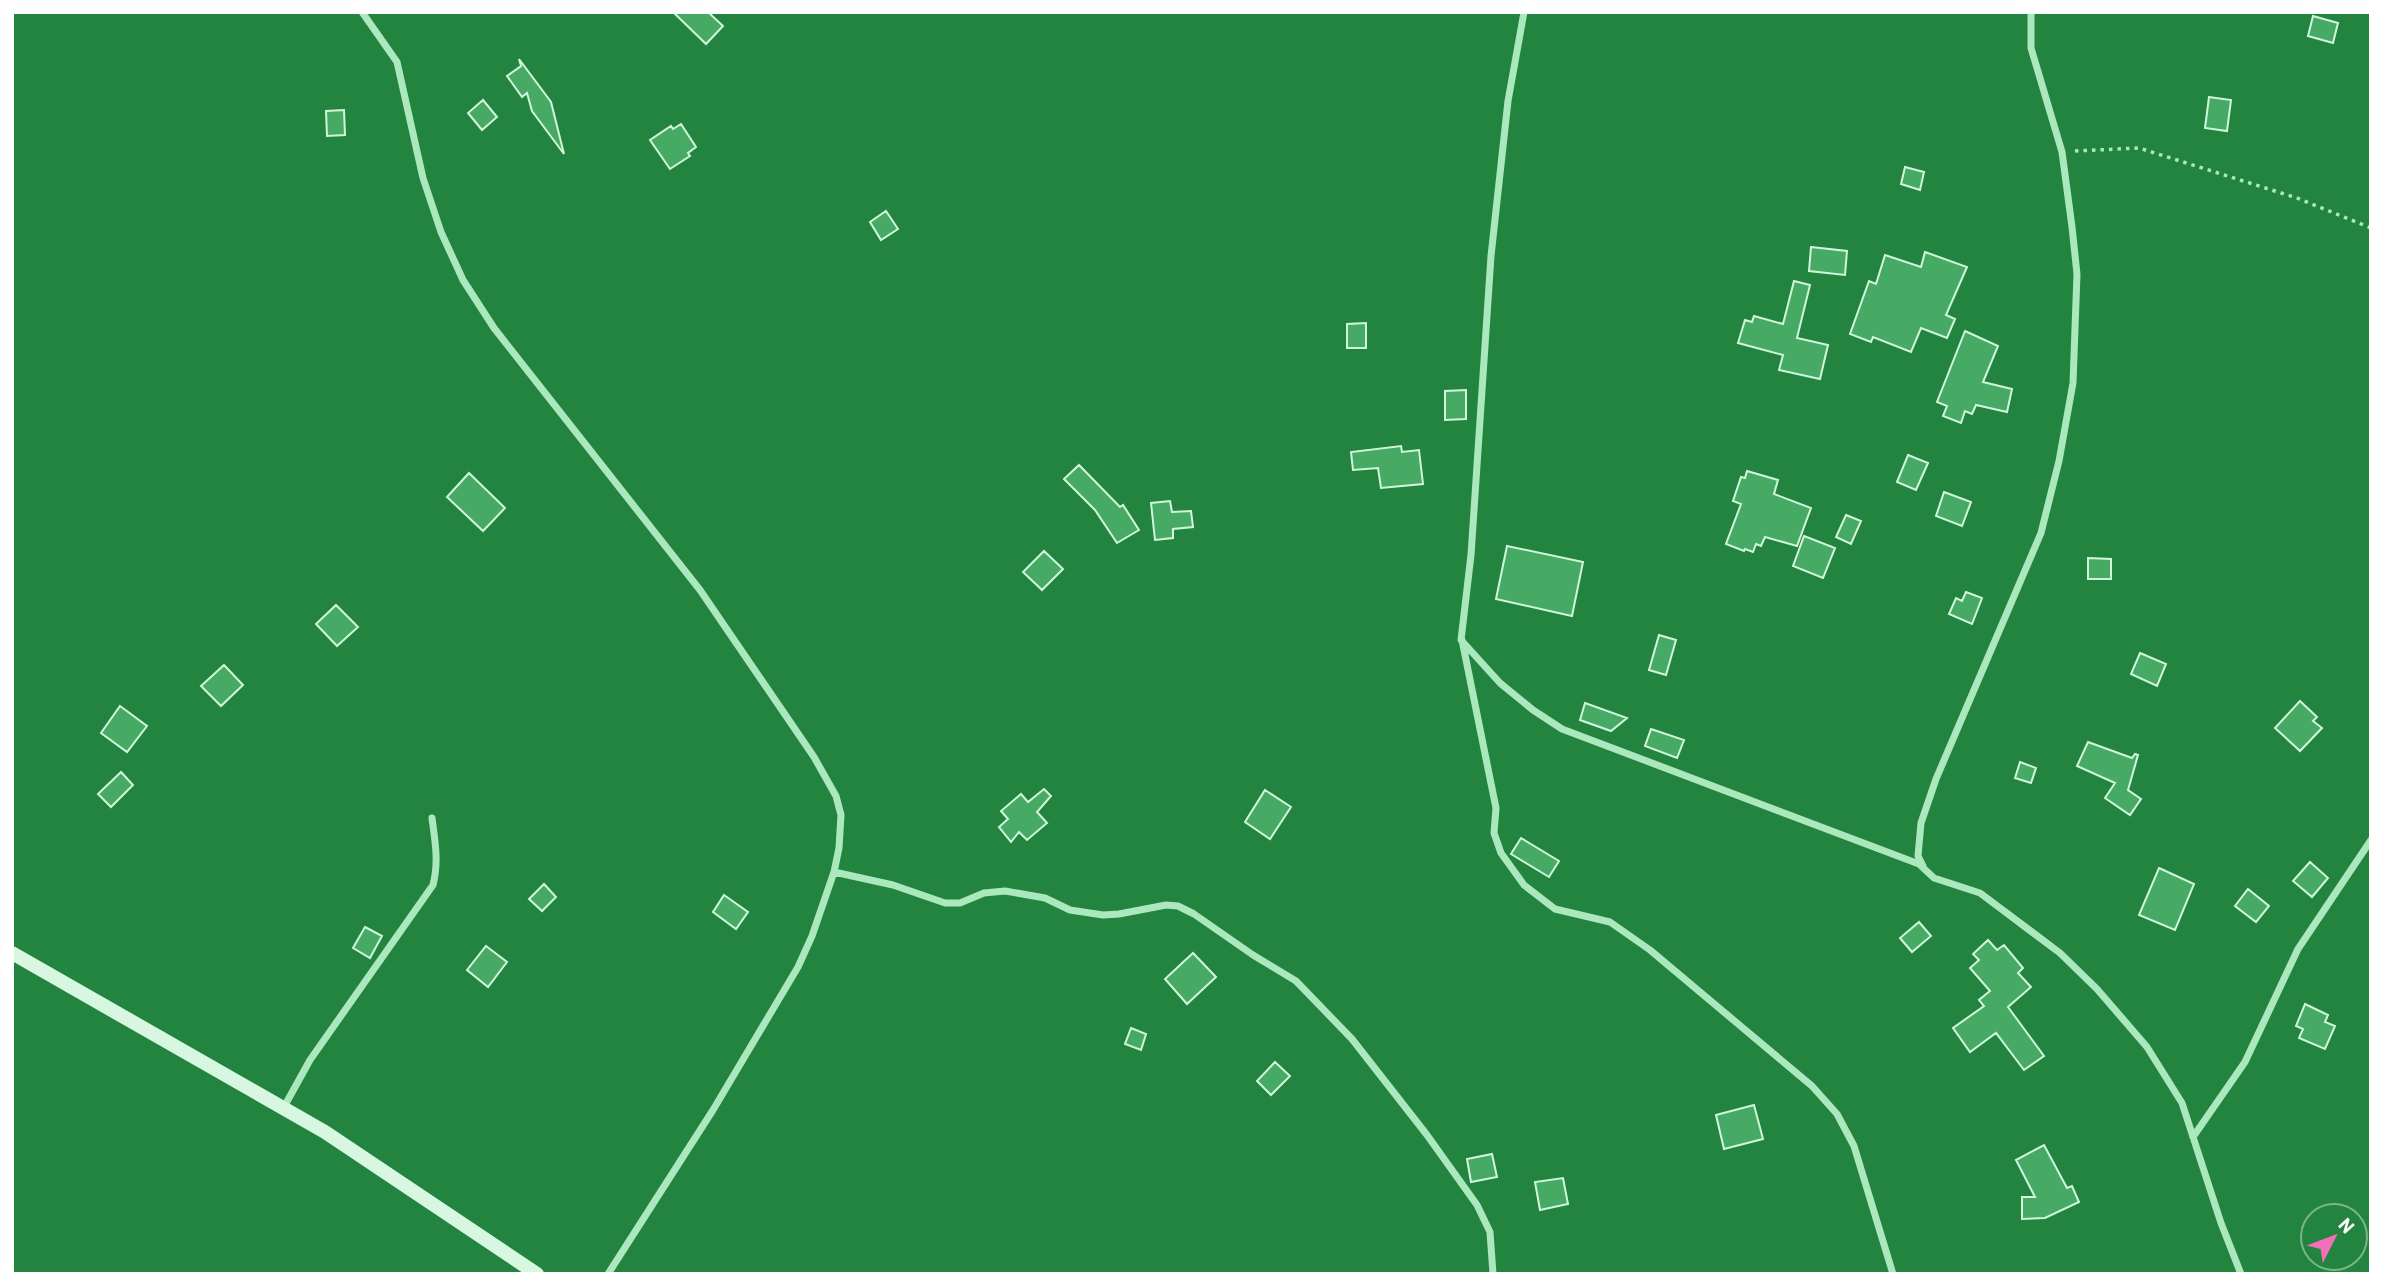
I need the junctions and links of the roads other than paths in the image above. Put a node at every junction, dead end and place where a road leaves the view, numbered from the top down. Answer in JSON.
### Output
{"nodes":[{"id":1,"x":362,"y":12,"type":"edge"},
{"id":2,"x":1524,"y":12,"type":"edge"},
{"id":3,"x":2031,"y":12,"type":"edge"},
{"id":4,"x":1461,"y":640,"type":"junction"},
{"id":5,"x":432,"y":818,"type":"dead end"},
{"id":6,"x":2371,"y":841,"type":"edge"},
{"id":7,"x":834,"y":872,"type":"junction"},
{"id":8,"x":1934,"y":878,"type":"junction"},
{"id":9,"x":12,"y":953,"type":"edge"},
{"id":10,"x":284,"y":1107,"type":"junction"},
{"id":11,"x":2193,"y":1137,"type":"junction"},
{"id":12,"x":537,"y":1274,"type":"edge"},
{"id":13,"x":608,"y":1274,"type":"edge"},
{"id":14,"x":1493,"y":1274,"type":"edge"},
{"id":15,"x":1893,"y":1274,"type":"edge"},
{"id":16,"x":2241,"y":1274,"type":"edge"}],
"edges":[{"from":1,"to":7,"type":"street"},
{"from":2,"to":4,"type":"street"},
{"from":3,"to":8,"type":"street"},
{"from":4,"to":8,"type":"street"},
{"from":4,"to":15,"type":"street"},
{"from":5,"to":10,"type":"street"},
{"from":6,"to":11,"type":"street"},
{"from":7,"to":13,"type":"street"},
{"from":7,"to":14,"type":"street"},
{"from":8,"to":11,"type":"street"},
{"from":9,"to":10,"type":"street"},
{"from":10,"to":12,"type":"street"},
{"from":11,"to":16,"type":"street"}]}
